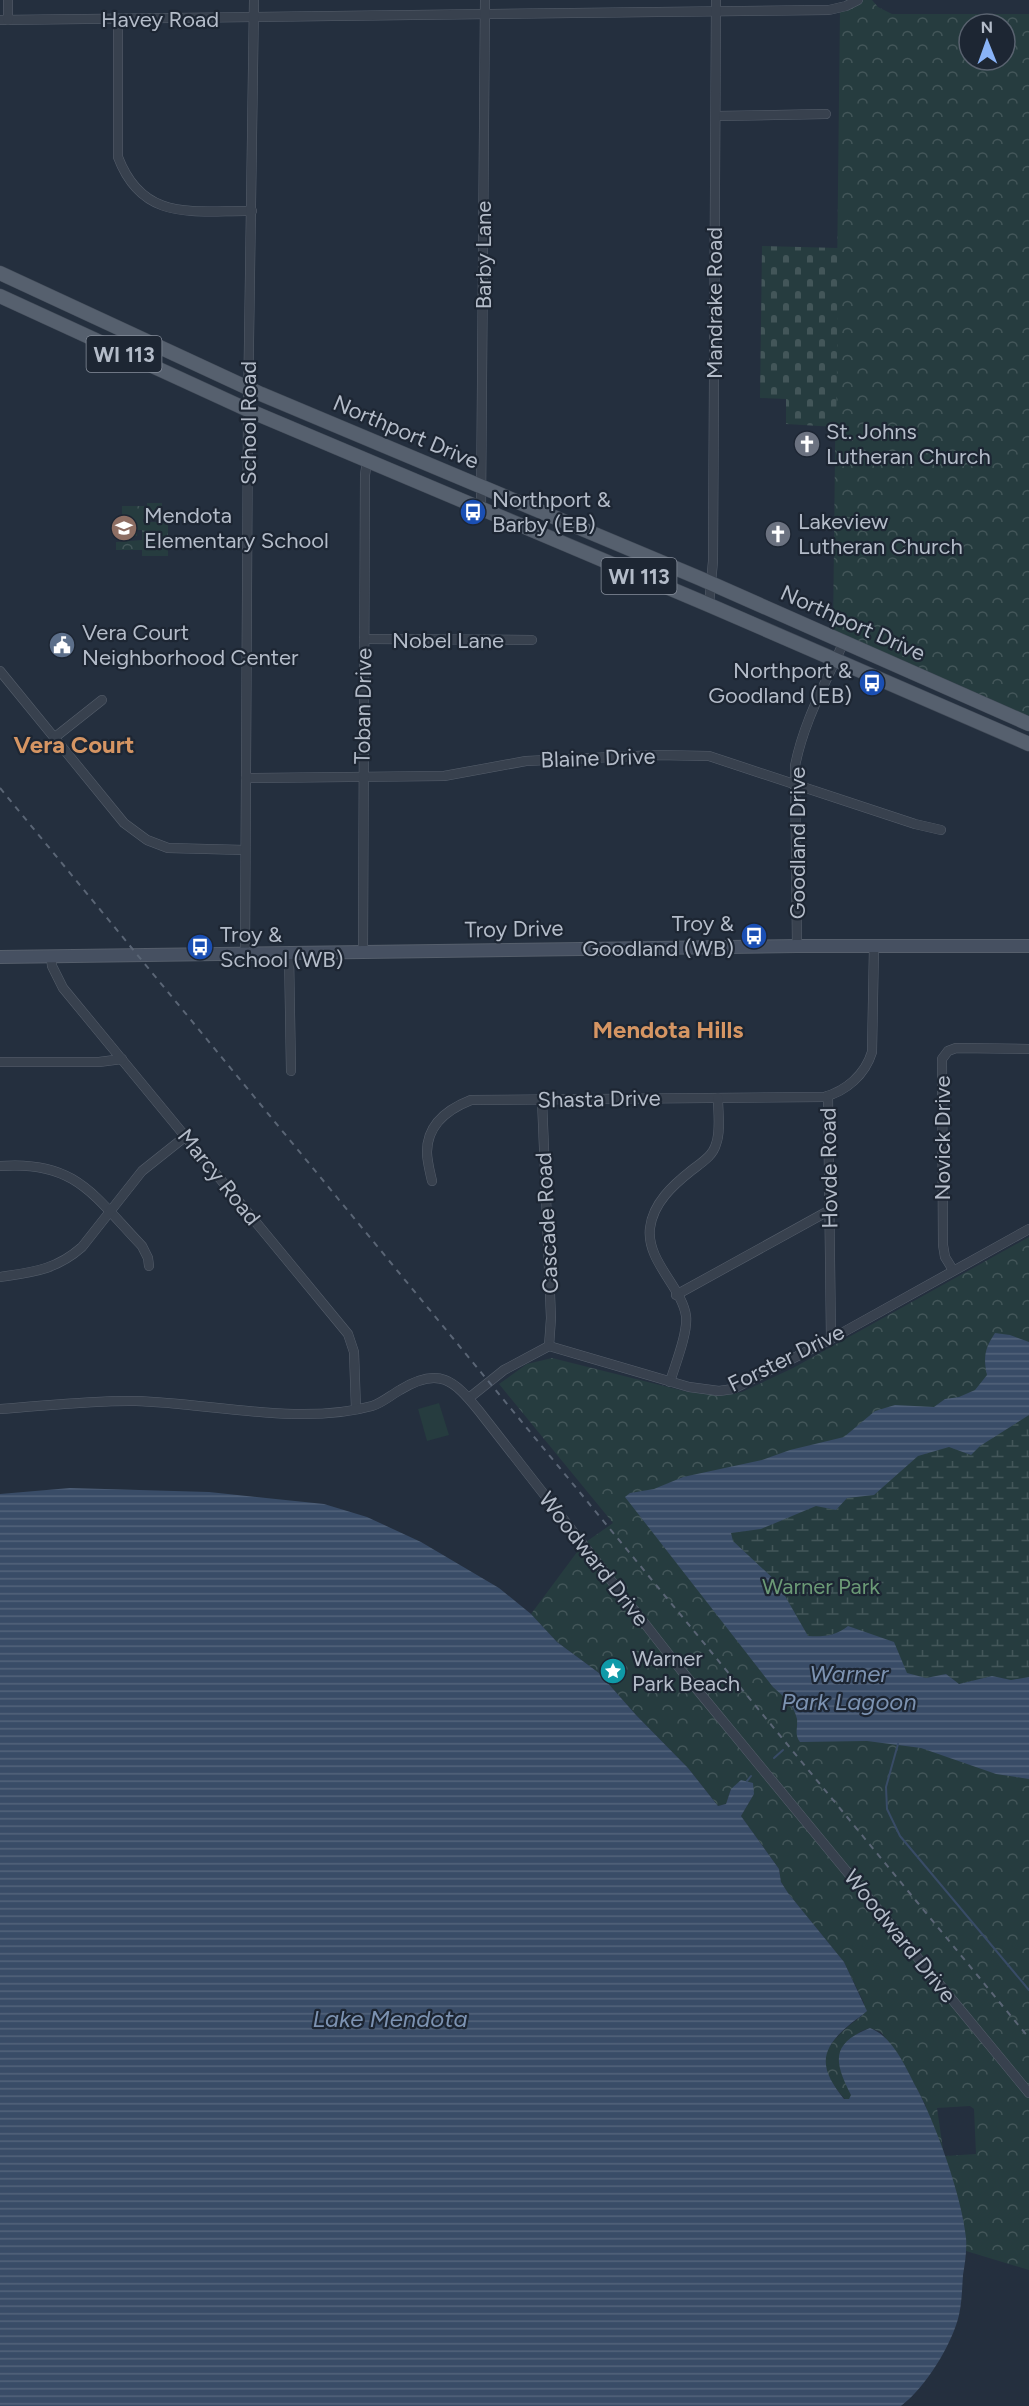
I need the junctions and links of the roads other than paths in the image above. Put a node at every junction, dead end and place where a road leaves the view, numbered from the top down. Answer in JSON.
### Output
{"nodes":[{"id":1,"x":8,"y":0,"type":"edge"},
{"id":2,"x":254,"y":0,"type":"edge"},
{"id":3,"x":485,"y":0,"type":"edge"},
{"id":4,"x":716,"y":0,"type":"edge"},
{"id":5,"x":858,"y":0,"type":"edge"},
{"id":6,"x":716,"y":10,"type":"junction"},
{"id":7,"x":484,"y":14,"type":"junction"},
{"id":8,"x":254,"y":18,"type":"junction"},
{"id":9,"x":118,"y":19,"type":"junction"},
{"id":10,"x":4,"y":20,"type":"edge"},
{"id":11,"x":826,"y":114,"type":"dead end"},
{"id":12,"x":716,"y":116,"type":"junction"},
{"id":13,"x":252,"y":211,"type":"junction"},
{"id":14,"x":0,"y":273,"type":"edge"},
{"id":15,"x":0,"y":296,"type":"edge"},
{"id":16,"x":249,"y":388,"type":"junction"},
{"id":17,"x":248,"y":410,"type":"junction"},
{"id":18,"x":367,"y":461,"type":"junction"},
{"id":19,"x":482,"y":488,"type":"junction"},
{"id":20,"x":481,"y":509,"type":"junction"},
{"id":21,"x":711,"y":584,"type":"junction"},
{"id":22,"x":709,"y":605,"type":"junction"},
{"id":23,"x":364,"y":639,"type":"junction"},
{"id":24,"x":532,"y":640,"type":"dead end"},
{"id":25,"x":844,"y":641,"type":"junction"},
{"id":26,"x":836,"y":660,"type":"junction"},
{"id":27,"x":0,"y":671,"type":"edge"},
{"id":28,"x":102,"y":700,"type":"dead end"},
{"id":29,"x":1029,"y":724,"type":"edge"},
{"id":30,"x":54,"y":738,"type":"junction"},
{"id":31,"x":1029,"y":744,"type":"edge"},
{"id":32,"x":362,"y":776,"type":"junction"},
{"id":33,"x":246,"y":778,"type":"junction"},
{"id":34,"x":795,"y":783,"type":"junction"},
{"id":35,"x":941,"y":830,"type":"dead end"},
{"id":36,"x":245,"y":850,"type":"junction"},
{"id":37,"x":797,"y":946,"type":"junction"},
{"id":38,"x":874,"y":946,"type":"junction"},
{"id":39,"x":1029,"y":946,"type":"edge"},
{"id":40,"x":363,"y":952,"type":"junction"},
{"id":41,"x":245,"y":953,"type":"junction"},
{"id":42,"x":289,"y":953,"type":"junction"},
{"id":43,"x":51,"y":956,"type":"junction"},
{"id":44,"x":0,"y":957,"type":"edge"},
{"id":45,"x":1029,"y":1049,"type":"edge"},
{"id":46,"x":122,"y":1059,"type":"junction"},
{"id":47,"x":0,"y":1062,"type":"edge"},
{"id":48,"x":291,"y":1071,"type":"dead end"},
{"id":49,"x":828,"y":1096,"type":"junction"},
{"id":50,"x":718,"y":1098,"type":"junction"},
{"id":51,"x":542,"y":1100,"type":"junction"},
{"id":52,"x":186,"y":1137,"type":"junction"},
{"id":53,"x":0,"y":1166,"type":"edge"},
{"id":54,"x":432,"y":1181,"type":"dead end"},
{"id":55,"x":830,"y":1210,"type":"junction"},
{"id":56,"x":110,"y":1212,"type":"junction"},
{"id":57,"x":1029,"y":1229,"type":"edge"},
{"id":58,"x":149,"y":1266,"type":"dead end"},
{"id":59,"x":953,"y":1270,"type":"junction"},
{"id":60,"x":0,"y":1277,"type":"edge"},
{"id":61,"x":676,"y":1295,"type":"junction"},
{"id":62,"x":831,"y":1339,"type":"junction"},
{"id":63,"x":549,"y":1346,"type":"junction"},
{"id":64,"x":670,"y":1382,"type":"junction"},
{"id":65,"x":469,"y":1398,"type":"junction"},
{"id":66,"x":0,"y":1409,"type":"edge"},
{"id":67,"x":356,"y":1409,"type":"junction"},
{"id":68,"x":1029,"y":2093,"type":"edge"}],
"edges":[{"from":1,"to":10,"type":"street"},
{"from":2,"to":8,"type":"street","name":"School Road"},
{"from":3,"to":7,"type":"street","name":"Barby Lane"},
{"from":4,"to":6,"type":"street","name":"Mandrake Road"},
{"from":5,"to":6,"type":"street","name":"Havey Road"},
{"from":6,"to":7,"type":"street","name":"Havey Road"},
{"from":6,"to":12,"type":"street","name":"Mandrake Road"},
{"from":7,"to":8,"type":"street","name":"Havey Road"},
{"from":7,"to":19,"type":"street","name":"Barby Lane"},
{"from":8,"to":9,"type":"street","name":"Havey Road"},
{"from":8,"to":13,"type":"street","name":"School Road"},
{"from":9,"to":10,"type":"street","name":"Havey Road"},
{"from":9,"to":13,"type":"street"},
{"from":11,"to":12,"type":"street"},
{"from":12,"to":21,"type":"street","name":"Mandrake Road"},
{"from":13,"to":16,"type":"street","name":"School Road"},
{"from":14,"to":16,"type":"main road","name":"Northport Drive","number":"WI 113"},
{"from":15,"to":17,"type":"main road","name":"Northport Drive","number":"WI 113"},
{"from":16,"to":17,"type":"street","name":"School Road"},
{"from":16,"to":19,"type":"main road","name":"Northport Drive","number":"WI 113"},
{"from":17,"to":18,"type":"main road","name":"Northport Drive","number":"WI 113"},
{"from":17,"to":33,"type":"street","name":"School Road"},
{"from":18,"to":20,"type":"main road","name":"Northport Drive","number":"WI 113"},
{"from":18,"to":23,"type":"street","name":"Toban Drive"},
{"from":19,"to":20,"type":"street","name":"Barby Lane"},
{"from":19,"to":21,"type":"main road","name":"Northport Drive","number":"WI 113"},
{"from":20,"to":22,"type":"main road","name":"Northport Drive","number":"WI 113"},
{"from":21,"to":22,"type":"street","name":"Mandrake Road"},
{"from":21,"to":25,"type":"main road","name":"Northport Drive","number":"WI 113"},
{"from":22,"to":26,"type":"main road","name":"Northport Drive","number":"WI 113"},
{"from":23,"to":24,"type":"street","name":"Nobel Lane"},
{"from":23,"to":32,"type":"street","name":"Toban Drive"},
{"from":25,"to":26,"type":"street","name":"Goodland Drive"},
{"from":25,"to":29,"type":"main road","name":"Northport Drive","number":"WI 113"},
{"from":26,"to":31,"type":"main road","name":"Northport Drive","number":"WI 113"},
{"from":26,"to":34,"type":"street","name":"Goodland Drive"},
{"from":27,"to":30,"type":"street"},
{"from":28,"to":30,"type":"street"},
{"from":30,"to":36,"type":"street"},
{"from":32,"to":33,"type":"street","name":"Blaine Drive"},
{"from":32,"to":34,"type":"street","name":"Blaine Drive"},
{"from":32,"to":40,"type":"street","name":"Toban Drive"},
{"from":33,"to":36,"type":"street","name":"School Road"},
{"from":34,"to":35,"type":"street","name":"Blaine Drive"},
{"from":34,"to":37,"type":"street","name":"Goodland Drive"},
{"from":36,"to":41,"type":"street","name":"School Road"},
{"from":37,"to":38,"type":"street","name":"Troy Drive"},
{"from":37,"to":40,"type":"street","name":"Troy Drive"},
{"from":38,"to":39,"type":"street","name":"Troy Drive"},
{"from":38,"to":49,"type":"street","name":"Hovde Road"},
{"from":40,"to":42,"type":"street","name":"Troy Drive"},
{"from":41,"to":42,"type":"street","name":"Troy Drive"},
{"from":41,"to":43,"type":"street","name":"Troy Drive"},
{"from":42,"to":48,"type":"street"},
{"from":43,"to":44,"type":"street","name":"Troy Drive"},
{"from":43,"to":46,"type":"street","name":"Marcy Road"},
{"from":45,"to":59,"type":"street","name":"Novick Drive"},
{"from":46,"to":47,"type":"street"},
{"from":46,"to":52,"type":"street","name":"Marcy Road"},
{"from":49,"to":50,"type":"street","name":"Shasta Drive"},
{"from":49,"to":55,"type":"street","name":"Hovde Road"},
{"from":50,"to":51,"type":"street","name":"Shasta Drive"},
{"from":50,"to":61,"type":"street"},
{"from":51,"to":54,"type":"street","name":"Shasta Drive"},
{"from":51,"to":63,"type":"street","name":"Cascade Road"},
{"from":52,"to":56,"type":"street"},
{"from":52,"to":67,"type":"street","name":"Marcy Road"},
{"from":53,"to":56,"type":"street"},
{"from":55,"to":61,"type":"street"},
{"from":55,"to":62,"type":"street","name":"Hovde Road"},
{"from":56,"to":58,"type":"street"},
{"from":56,"to":60,"type":"street"},
{"from":57,"to":59,"type":"street","name":"Forster Drive"},
{"from":59,"to":62,"type":"street","name":"Forster Drive"},
{"from":61,"to":64,"type":"street"},
{"from":62,"to":64,"type":"street","name":"Forster Drive"},
{"from":63,"to":64,"type":"street","name":"Forster Drive"},
{"from":63,"to":65,"type":"street"},
{"from":65,"to":67,"type":"street","name":"Woodward Drive"},
{"from":65,"to":68,"type":"street","name":"Woodward Drive"},
{"from":66,"to":67,"type":"street","name":"Woodward Drive"}]}
